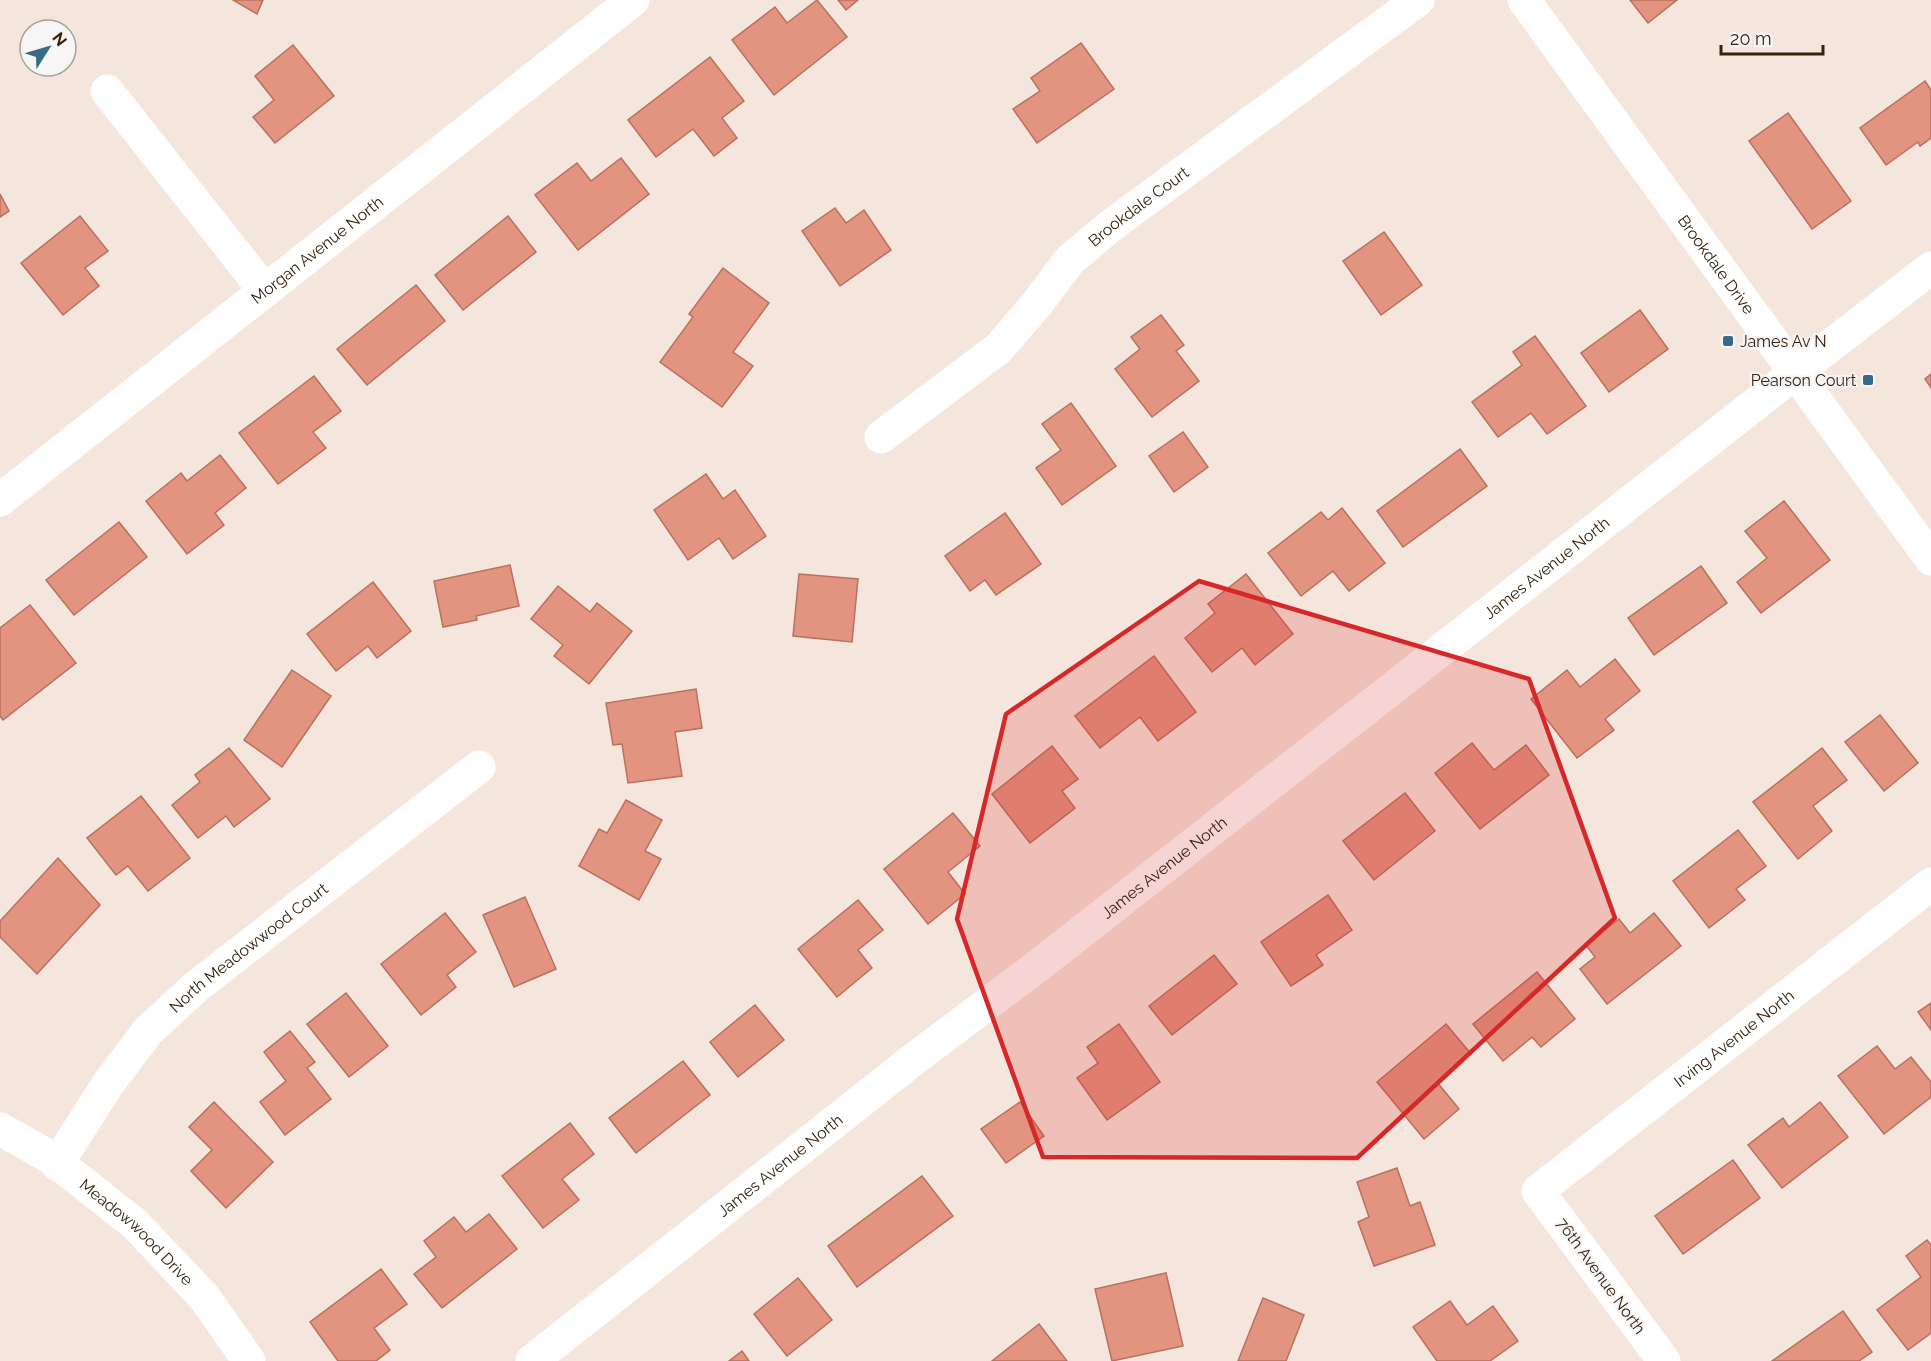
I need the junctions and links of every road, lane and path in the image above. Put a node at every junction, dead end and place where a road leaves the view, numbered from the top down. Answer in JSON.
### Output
{"nodes":[{"id":1,"x":633,"y":0,"type":"edge"},
{"id":2,"x":1419,"y":0,"type":"edge"},
{"id":3,"x":1524,"y":0,"type":"edge"},
{"id":4,"x":107,"y":91,"type":"dead end"},
{"id":5,"x":1931,"y":268,"type":"edge"},
{"id":6,"x":265,"y":291,"type":"junction"},
{"id":7,"x":1795,"y":373,"type":"junction"},
{"id":8,"x":881,"y":437,"type":"dead end"},
{"id":9,"x":0,"y":500,"type":"edge"},
{"id":10,"x":1931,"y":559,"type":"edge"},
{"id":11,"x":479,"y":766,"type":"dead end"},
{"id":12,"x":1931,"y":884,"type":"edge"},
{"id":13,"x":0,"y":1129,"type":"edge"},
{"id":14,"x":57,"y":1164,"type":"junction"},
{"id":15,"x":1538,"y":1191,"type":"joint"},
{"id":16,"x":249,"y":1361,"type":"edge"},
{"id":17,"x":532,"y":1361,"type":"edge"},
{"id":18,"x":1664,"y":1361,"type":"edge"}],
"edges":[{"from":1,"to":6,"type":"street","name":"Morgan Avenue North"},
{"from":2,"to":8,"type":"street","name":"Brookdale Court"},
{"from":3,"to":7,"type":"street","name":"Brookdale Drive"},
{"from":4,"to":6,"type":"street"},
{"from":5,"to":7,"type":"street"},
{"from":6,"to":9,"type":"street","name":"Morgan Avenue North"},
{"from":7,"to":10,"type":"street","name":"Brookdale Drive"},
{"from":7,"to":17,"type":"street","name":"James Avenue North"},
{"from":11,"to":14,"type":"street","name":"North Meadowwood Court"},
{"from":12,"to":15,"type":"street","name":"Irving Avenue North"},
{"from":13,"to":14,"type":"street","name":"Meadowwood Drive"},
{"from":14,"to":16,"type":"street","name":"Meadowwood Drive"},
{"from":15,"to":18,"type":"street","name":"76th Avenue North"}]}
